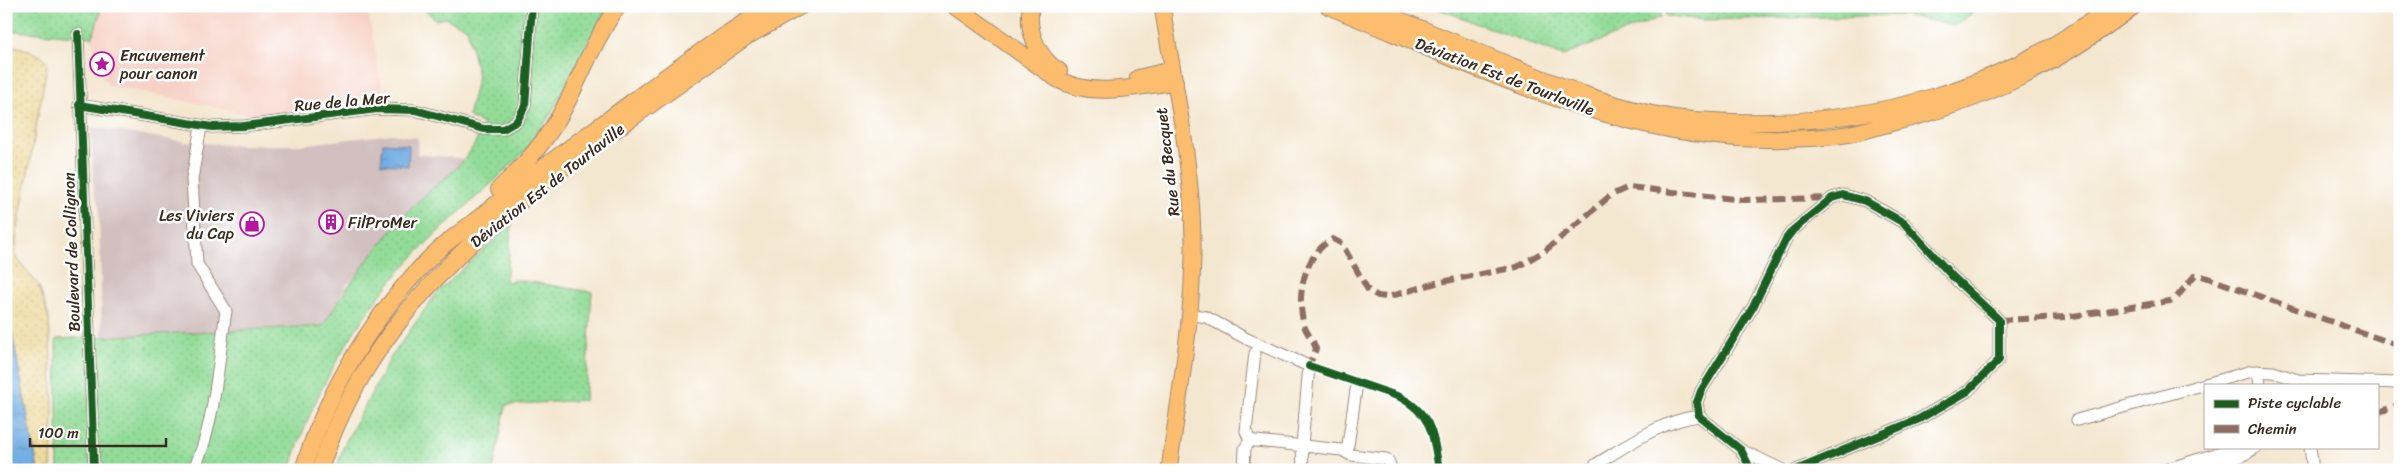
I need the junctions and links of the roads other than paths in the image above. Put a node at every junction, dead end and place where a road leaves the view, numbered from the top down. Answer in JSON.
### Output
{"nodes":[{"id":1,"x":532,"y":6,"type":"edge"},
{"id":2,"x":618,"y":6,"type":"edge"},
{"id":3,"x":774,"y":6,"type":"edge"},
{"id":4,"x":801,"y":6,"type":"edge"},
{"id":5,"x":955,"y":6,"type":"edge"},
{"id":6,"x":1031,"y":6,"type":"edge"},
{"id":7,"x":1162,"y":6,"type":"edge"},
{"id":8,"x":1328,"y":6,"type":"edge"},
{"id":9,"x":1366,"y":6,"type":"edge"},
{"id":10,"x":2111,"y":6,"type":"edge"},
{"id":11,"x":2134,"y":6,"type":"edge"},
{"id":12,"x":78,"y":34,"type":"dead end"},
{"id":13,"x":1174,"y":76,"type":"junction"},
{"id":14,"x":79,"y":105,"type":"junction"},
{"id":15,"x":201,"y":126,"type":"junction"},
{"id":16,"x":434,"y":254,"type":"junction"},
{"id":17,"x":1189,"y":314,"type":"junction"},
{"id":18,"x":1256,"y":353,"type":"dead end"},
{"id":19,"x":2258,"y":370,"type":"junction"},
{"id":20,"x":2400,"y":383,"type":"edge"},
{"id":21,"x":2207,"y":384,"type":"edge"},
{"id":22,"x":2260,"y":384,"type":"edge"},
{"id":23,"x":2204,"y":385,"type":"edge"},
{"id":24,"x":1356,"y":390,"type":"dead end"},
{"id":25,"x":1699,"y":416,"type":"junction"},
{"id":26,"x":2077,"y":420,"type":"dead end"},
{"id":27,"x":1250,"y":441,"type":"junction"},
{"id":28,"x":1302,"y":445,"type":"junction"},
{"id":29,"x":2235,"y":448,"type":"edge"},
{"id":30,"x":2254,"y":448,"type":"edge"},
{"id":31,"x":2310,"y":448,"type":"edge"},
{"id":32,"x":1741,"y":450,"type":"junction"},
{"id":33,"x":1347,"y":452,"type":"junction"},
{"id":34,"x":1595,"y":465,"type":"dead end"},
{"id":35,"x":94,"y":470,"type":"edge"},
{"id":36,"x":193,"y":470,"type":"edge"},
{"id":37,"x":303,"y":470,"type":"edge"},
{"id":38,"x":320,"y":470,"type":"edge"},
{"id":39,"x":1169,"y":470,"type":"edge"},
{"id":40,"x":1244,"y":470,"type":"edge"},
{"id":41,"x":1302,"y":470,"type":"edge"},
{"id":42,"x":1391,"y":470,"type":"edge"},
{"id":43,"x":1751,"y":470,"type":"edge"},
{"id":44,"x":1783,"y":470,"type":"edge"},
{"id":45,"x":1796,"y":470,"type":"edge"},
{"id":46,"x":2164,"y":470,"type":"edge"},
{"id":47,"x":2196,"y":470,"type":"edge"},
{"id":48,"x":2313,"y":470,"type":"edge"}],
"edges":[{"from":1,"to":15,"type":"street","name":"Rue de la Mer"},
{"from":2,"to":16,"type":"highway"},
{"from":3,"to":16,"type":"highway","name":"Déviation Est de Tourlaville"},
{"from":4,"to":38,"type":"highway","name":"Déviation Est de Tourlaville"},
{"from":5,"to":13,"type":"highway"},
{"from":6,"to":13,"type":"highway"},
{"from":7,"to":13,"type":"main road","name":"Rue du Becquet"},
{"from":8,"to":11,"type":"highway","name":"Déviation Est de Tourlaville"},
{"from":9,"to":10,"type":"highway","name":"Déviation Est de Tourlaville"},
{"from":12,"to":14,"type":"street","name":"Boulevard de Collignon"},
{"from":13,"to":17,"type":"main road","name":"Rue du Becquet"},
{"from":14,"to":15,"type":"street","name":"Rue de la Mer"},
{"from":14,"to":35,"type":"street","name":"Boulevard de Collignon"},
{"from":15,"to":36,"type":"street"},
{"from":16,"to":37,"type":"highway","name":"Déviation Est de Tourlaville"},
{"from":17,"to":28,"type":"street"},
{"from":17,"to":39,"type":"main road","name":"Rue du Becquet"},
{"from":18,"to":27,"type":"street"},
{"from":19,"to":20,"type":"street"},
{"from":19,"to":21,"type":"street"},
{"from":19,"to":22,"type":"street"},
{"from":23,"to":26,"type":"street"},
{"from":24,"to":33,"type":"street"},
{"from":25,"to":32,"type":"street"},
{"from":25,"to":34,"type":"street"},
{"from":25,"to":45,"type":"street"},
{"from":27,"to":28,"type":"street"},
{"from":27,"to":40,"type":"street"},
{"from":28,"to":33,"type":"street"},
{"from":28,"to":41,"type":"street"},
{"from":29,"to":46,"type":"street"},
{"from":30,"to":47,"type":"street"},
{"from":31,"to":48,"type":"street"},
{"from":32,"to":43,"type":"street"},
{"from":32,"to":44,"type":"street"},
{"from":33,"to":42,"type":"street"}]}
